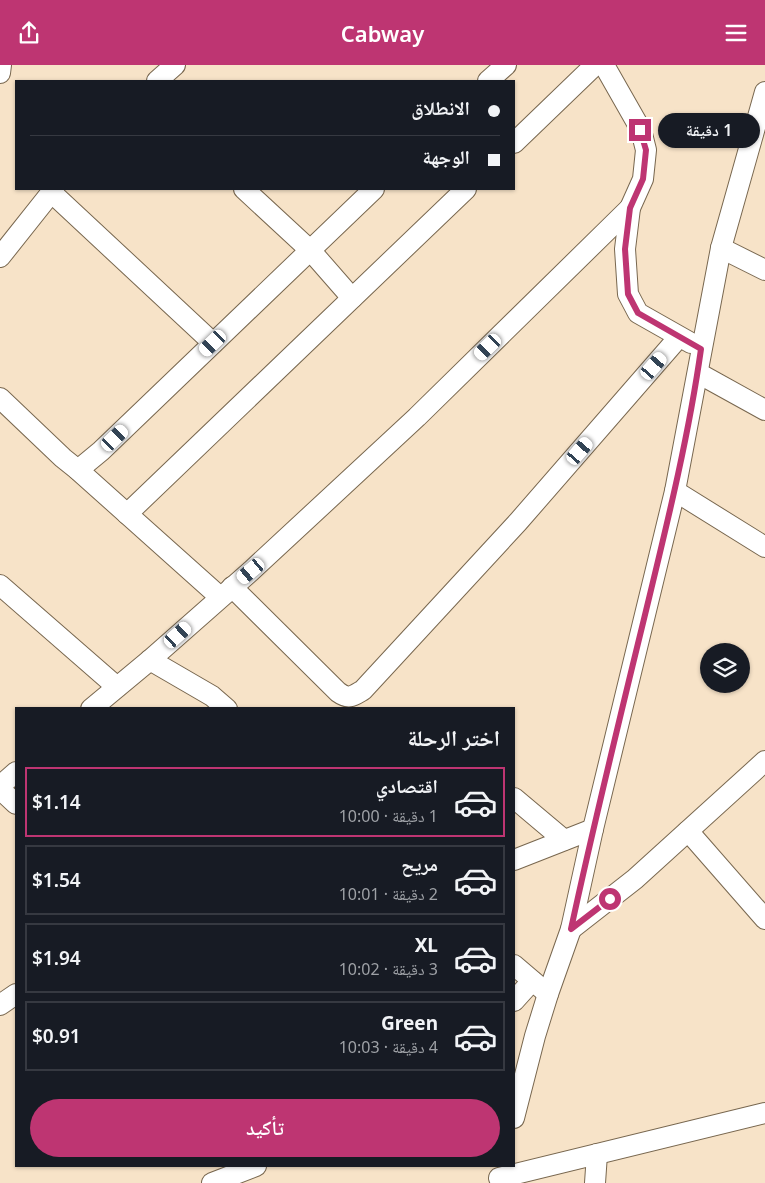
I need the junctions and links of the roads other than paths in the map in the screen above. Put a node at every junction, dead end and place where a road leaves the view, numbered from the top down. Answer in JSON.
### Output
{"nodes":[{"id":1,"x":1,"y":65,"type":"edge"},
{"id":2,"x":175,"y":65,"type":"edge"},
{"id":3,"x":506,"y":65,"type":"edge"},
{"id":4,"x":595,"y":65,"type":"edge"},
{"id":5,"x":604,"y":65,"type":"edge"},
{"id":6,"x":0,"y":73,"type":"edge"},
{"id":7,"x":158,"y":80,"type":"edge"},
{"id":8,"x":489,"y":80,"type":"edge"},
{"id":9,"x":765,"y":92,"type":"edge"},
{"id":10,"x":515,"y":142,"type":"edge"},
{"id":11,"x":245,"y":190,"type":"edge"},
{"id":12,"x":373,"y":190,"type":"edge"},
{"id":13,"x":465,"y":190,"type":"edge"},
{"id":14,"x":52,"y":191,"type":"edge"},
{"id":15,"x":630,"y":208,"type":"junction"},
{"id":16,"x":721,"y":248,"type":"junction"},
{"id":17,"x":310,"y":250,"type":"junction"},
{"id":18,"x":0,"y":257,"type":"edge"},
{"id":19,"x":765,"y":269,"type":"edge"},
{"id":20,"x":352,"y":298,"type":"junction"},
{"id":21,"x":679,"y":337,"type":"junction"},
{"id":22,"x":213,"y":343,"type":"junction"},
{"id":23,"x":701,"y":349,"type":"junction"},
{"id":24,"x":698,"y":373,"type":"junction"},
{"id":25,"x":0,"y":398,"type":"edge"},
{"id":26,"x":765,"y":410,"type":"edge"},
{"id":27,"x":78,"y":471,"type":"junction"},
{"id":28,"x":675,"y":491,"type":"junction"},
{"id":29,"x":127,"y":514,"type":"junction"},
{"id":30,"x":765,"y":547,"type":"edge"},
{"id":31,"x":0,"y":585,"type":"edge"},
{"id":32,"x":226,"y":592,"type":"junction"},
{"id":33,"x":150,"y":660,"type":"junction"},
{"id":34,"x":117,"y":687,"type":"junction"},
{"id":35,"x":93,"y":707,"type":"edge"},
{"id":36,"x":225,"y":707,"type":"edge"},
{"id":37,"x":765,"y":761,"type":"edge"},
{"id":38,"x":6,"y":777,"type":"edge"},
{"id":39,"x":515,"y":799,"type":"edge"},
{"id":40,"x":15,"y":801,"type":"edge"},
{"id":41,"x":593,"y":829,"type":"junction"},
{"id":42,"x":688,"y":831,"type":"junction"},
{"id":43,"x":564,"y":841,"type":"junction"},
{"id":44,"x":515,"y":860,"type":"edge"},
{"id":45,"x":765,"y":919,"type":"edge"},
{"id":46,"x":571,"y":929,"type":"junction"},
{"id":47,"x":515,"y":966,"type":"edge"},
{"id":48,"x":540,"y":987,"type":"junction"},
{"id":49,"x":15,"y":995,"type":"edge"},
{"id":50,"x":515,"y":1000,"type":"edge"},
{"id":51,"x":0,"y":1005,"type":"edge"},
{"id":52,"x":765,"y":1113,"type":"edge"},
{"id":53,"x":515,"y":1114,"type":"edge"},
{"id":54,"x":597,"y":1154,"type":"junction"},
{"id":55,"x":253,"y":1167,"type":"edge"},
{"id":56,"x":499,"y":1176,"type":"edge"},
{"id":57,"x":212,"y":1183,"type":"edge"},
{"id":58,"x":596,"y":1183,"type":"edge"}],
"edges":[{"from":1,"to":6,"type":"street"},
{"from":2,"to":7,"type":"street"},
{"from":3,"to":8,"type":"street"},
{"from":4,"to":10,"type":"street"},
{"from":5,"to":15,"type":"street"},
{"from":9,"to":16,"type":"street"},
{"from":11,"to":17,"type":"street"},
{"from":12,"to":17,"type":"street"},
{"from":13,"to":20,"type":"street"},
{"from":14,"to":18,"type":"street"},
{"from":14,"to":22,"type":"street"},
{"from":15,"to":21,"type":"street"},
{"from":15,"to":32,"type":"street"},
{"from":16,"to":19,"type":"street"},
{"from":16,"to":23,"type":"street"},
{"from":17,"to":20,"type":"street"},
{"from":17,"to":22,"type":"street"},
{"from":20,"to":29,"type":"street"},
{"from":21,"to":23,"type":"street"},
{"from":21,"to":32,"type":"street"},
{"from":22,"to":27,"type":"street"},
{"from":23,"to":24,"type":"street"},
{"from":24,"to":26,"type":"street"},
{"from":24,"to":28,"type":"street"},
{"from":25,"to":27,"type":"street"},
{"from":27,"to":29,"type":"street"},
{"from":28,"to":30,"type":"street"},
{"from":28,"to":41,"type":"street"},
{"from":29,"to":32,"type":"street"},
{"from":31,"to":34,"type":"street"},
{"from":32,"to":33,"type":"street"},
{"from":33,"to":34,"type":"street"},
{"from":33,"to":36,"type":"street"},
{"from":34,"to":35,"type":"street"},
{"from":37,"to":42,"type":"street"},
{"from":38,"to":40,"type":"street"},
{"from":39,"to":43,"type":"street"},
{"from":41,"to":43,"type":"street"},
{"from":41,"to":46,"type":"street"},
{"from":42,"to":45,"type":"street"},
{"from":42,"to":46,"type":"street"},
{"from":43,"to":44,"type":"street"},
{"from":46,"to":48,"type":"street"},
{"from":47,"to":48,"type":"street"},
{"from":48,"to":50,"type":"street"},
{"from":48,"to":53,"type":"street"},
{"from":49,"to":51,"type":"street"},
{"from":52,"to":54,"type":"street"},
{"from":54,"to":56,"type":"street"},
{"from":54,"to":58,"type":"street"},
{"from":55,"to":57,"type":"street"}]}
